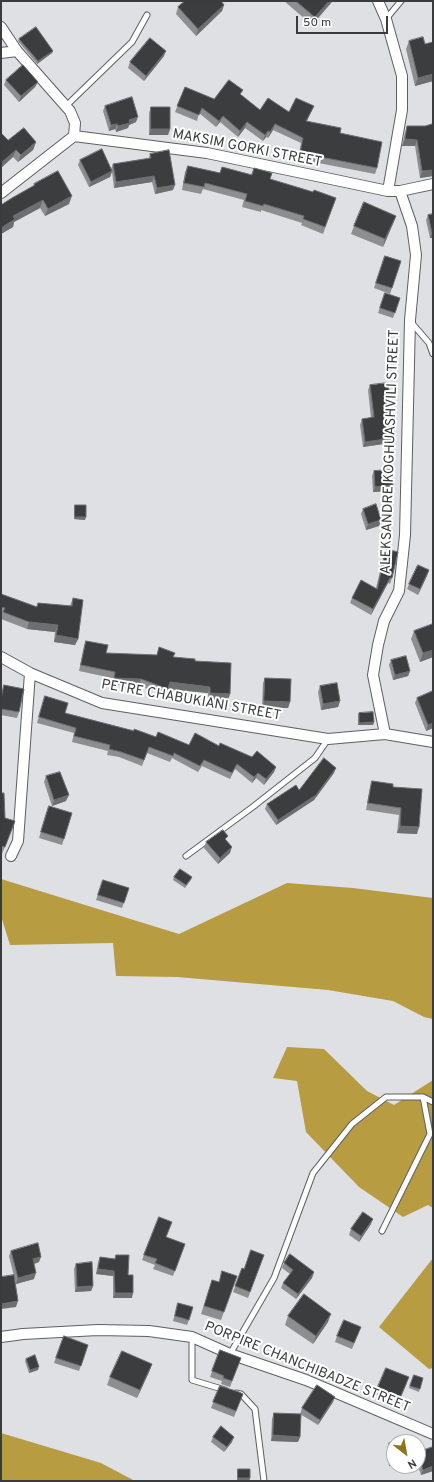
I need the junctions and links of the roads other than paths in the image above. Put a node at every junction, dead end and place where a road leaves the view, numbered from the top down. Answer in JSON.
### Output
{"nodes":[{"id":1,"x":378,"y":1,"type":"edge"},
{"id":2,"x":401,"y":1,"type":"edge"},
{"id":3,"x":147,"y":15,"type":"dead end"},
{"id":4,"x":386,"y":19,"type":"junction"},
{"id":5,"x":1,"y":27,"type":"edge"},
{"id":6,"x":17,"y":51,"type":"junction"},
{"id":7,"x":1,"y":53,"type":"edge"},
{"id":8,"x":66,"y":106,"type":"junction"},
{"id":9,"x":74,"y":136,"type":"junction"},
{"id":10,"x":433,"y":184,"type":"edge"},
{"id":11,"x":400,"y":191,"type":"junction"},
{"id":12,"x":388,"y":192,"type":"junction"},
{"id":13,"x":1,"y":193,"type":"edge"},
{"id":14,"x":410,"y":320,"type":"junction"},
{"id":15,"x":433,"y":354,"type":"edge"},
{"id":16,"x":1,"y":657,"type":"edge"},
{"id":17,"x":30,"y":673,"type":"junction"},
{"id":18,"x":385,"y":734,"type":"junction"},
{"id":19,"x":328,"y":739,"type":"junction"},
{"id":20,"x":433,"y":742,"type":"edge"},
{"id":21,"x":11,"y":856,"type":"dead end"},
{"id":22,"x":186,"y":856,"type":"dead end"},
{"id":23,"x":423,"y":1097,"type":"junction"},
{"id":24,"x":433,"y":1102,"type":"edge"},
{"id":25,"x":382,"y":1231,"type":"dead end"},
{"id":26,"x":1,"y":1337,"type":"edge"},
{"id":27,"x":192,"y":1337,"type":"junction"},
{"id":28,"x":230,"y":1354,"type":"junction"},
{"id":29,"x":433,"y":1434,"type":"edge"},
{"id":30,"x":264,"y":1481,"type":"edge"}],
"edges":[{"from":1,"to":4,"type":"street"},
{"from":2,"to":4,"type":"lane"},
{"from":3,"to":8,"type":"lane"},
{"from":4,"to":12,"type":"street"},
{"from":5,"to":6,"type":"street"},
{"from":6,"to":7,"type":"street"},
{"from":6,"to":8,"type":"street"},
{"from":8,"to":9,"type":"street"},
{"from":9,"to":12,"type":"street","name":"MAKSIM GORKI STREET"},
{"from":9,"to":13,"type":"street"},
{"from":10,"to":11,"type":"street","name":"MAKSIM GORKI STREET"},
{"from":11,"to":12,"type":"street","name":"MAKSIM GORKI STREET"},
{"from":11,"to":14,"type":"street","name":"ALEKSANDRE KOGHUASHVILI STREET"},
{"from":14,"to":15,"type":"lane"},
{"from":14,"to":18,"type":"street","name":"ALEKSANDRE KOGHUASHVILI STREET"},
{"from":16,"to":17,"type":"street","name":"PETRE CHABUKIANI STREET"},
{"from":17,"to":19,"type":"street","name":"PETRE CHABUKIANI STREET"},
{"from":17,"to":21,"type":"street"},
{"from":18,"to":19,"type":"street","name":"PETRE CHABUKIANI STREET"},
{"from":18,"to":20,"type":"street","name":"PETRE CHABUKIANI STREET"},
{"from":19,"to":22,"type":"lane"},
{"from":23,"to":24,"type":"lane"},
{"from":23,"to":25,"type":"lane"},
{"from":23,"to":28,"type":"lane"},
{"from":26,"to":27,"type":"street","name":"PORPIRE CHANCHIBADZE STREET"},
{"from":27,"to":28,"type":"street","name":"PORPIRE CHANCHIBADZE STREET"},
{"from":27,"to":30,"type":"lane"},
{"from":28,"to":29,"type":"street","name":"PORPIRE CHANCHIBADZE STREET"}]}
